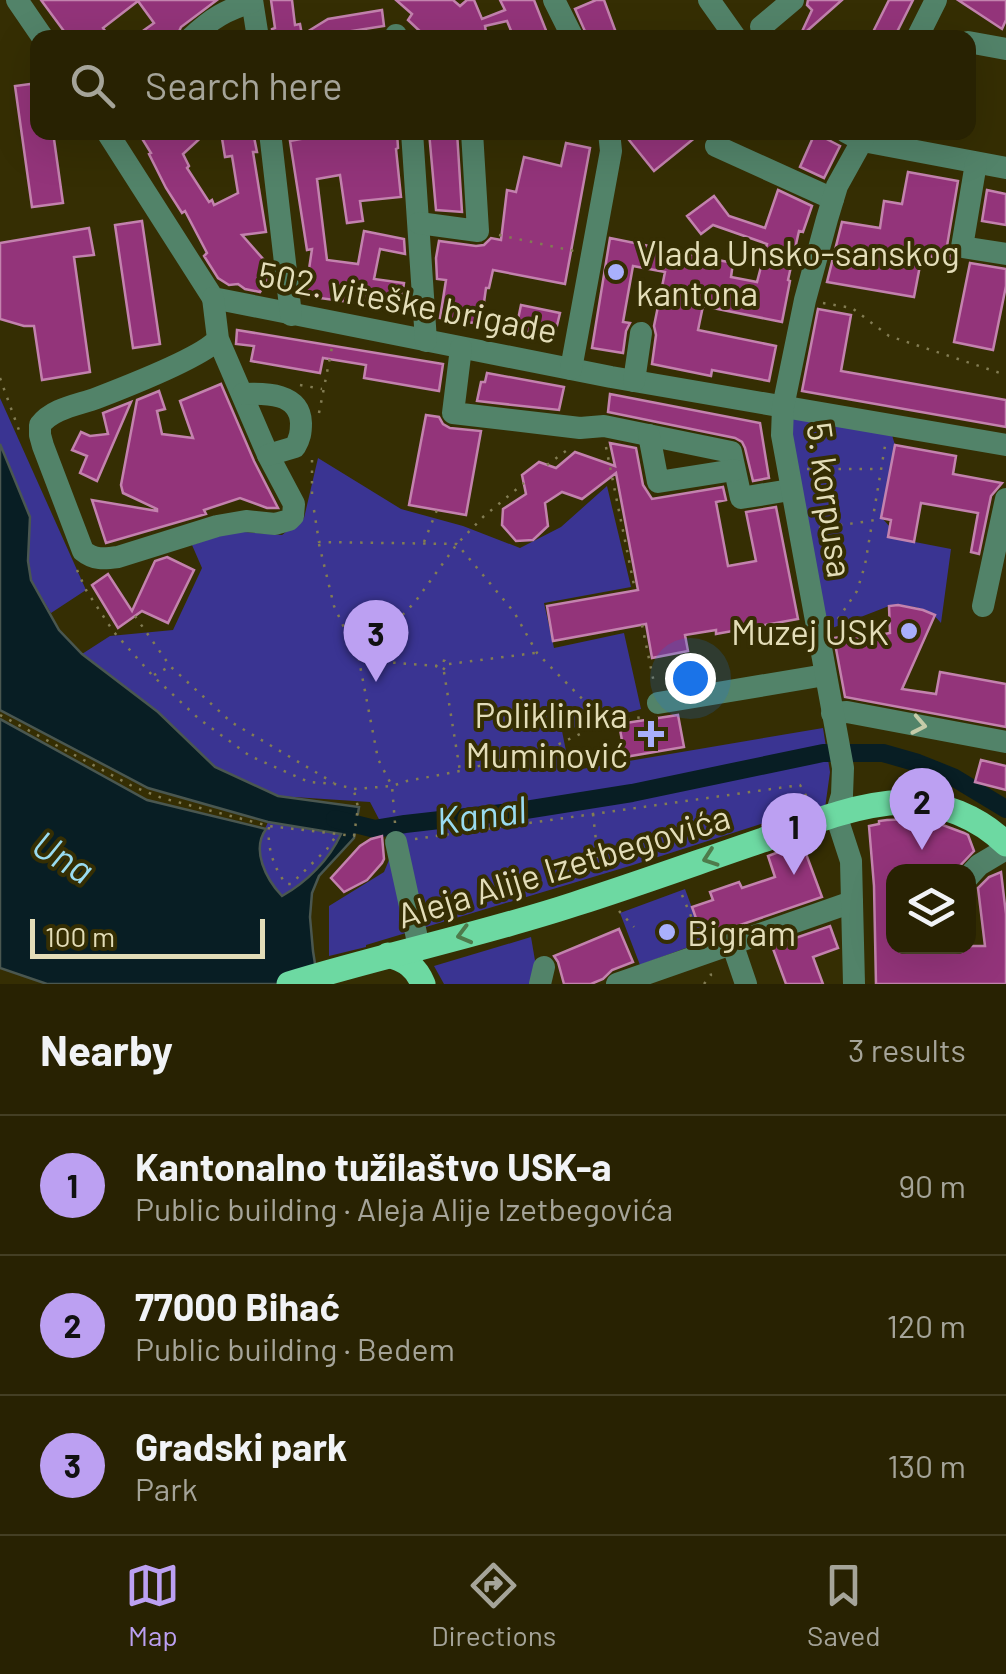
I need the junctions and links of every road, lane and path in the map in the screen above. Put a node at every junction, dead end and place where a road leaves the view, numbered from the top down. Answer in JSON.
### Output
{"nodes":[{"id":1,"x":17,"y":0,"type":"edge"},
{"id":2,"x":554,"y":0,"type":"edge"},
{"id":3,"x":709,"y":0,"type":"edge"},
{"id":4,"x":793,"y":0,"type":"edge"},
{"id":5,"x":936,"y":0,"type":"edge"},
{"id":6,"x":252,"y":1,"type":"edge"},
{"id":7,"x":761,"y":27,"type":"dead end"},
{"id":8,"x":37,"y":30,"type":"edge"},
{"id":9,"x":200,"y":30,"type":"edge"},
{"id":10,"x":257,"y":30,"type":"edge"},
{"id":11,"x":569,"y":30,"type":"edge"},
{"id":12,"x":730,"y":30,"type":"edge"},
{"id":13,"x":928,"y":30,"type":"edge"},
{"id":14,"x":976,"y":43,"type":"edge"},
{"id":15,"x":1006,"y":49,"type":"edge"},
{"id":16,"x":112,"y":140,"type":"edge"},
{"id":17,"x":271,"y":140,"type":"edge"},
{"id":18,"x":413,"y":140,"type":"edge"},
{"id":19,"x":472,"y":140,"type":"edge"},
{"id":20,"x":609,"y":140,"type":"edge"},
{"id":21,"x":856,"y":140,"type":"edge"},
{"id":22,"x":879,"y":140,"type":"edge"},
{"id":23,"x":716,"y":146,"type":"dead end"},
{"id":24,"x":976,"y":163,"type":"junction"},
{"id":25,"x":1006,"y":168,"type":"edge"},
{"id":26,"x":833,"y":199,"type":"junction"},
{"id":27,"x":419,"y":223,"type":"junction"},
{"id":28,"x":478,"y":230,"type":"junction"},
{"id":29,"x":1006,"y":254,"type":"edge"},
{"id":30,"x":590,"y":255,"type":"junction"},
{"id":31,"x":213,"y":298,"type":"junction"},
{"id":32,"x":805,"y":300,"type":"junction"},
{"id":33,"x":292,"y":315,"type":"junction"},
{"id":34,"x":337,"y":324,"type":"junction"},
{"id":35,"x":641,"y":333,"type":"dead end"},
{"id":36,"x":218,"y":339,"type":"junction"},
{"id":37,"x":426,"y":341,"type":"junction"},
{"id":38,"x":461,"y":348,"type":"junction"},
{"id":39,"x":571,"y":369,"type":"junction"},
{"id":40,"x":1006,"y":375,"type":"edge"},
{"id":41,"x":0,"y":378,"type":"edge"},
{"id":42,"x":634,"y":381,"type":"junction"},
{"id":43,"x":242,"y":394,"type":"junction"},
{"id":44,"x":783,"y":407,"type":"junction"},
{"id":45,"x":318,"y":421,"type":"dead end"},
{"id":46,"x":889,"y":424,"type":"junction"},
{"id":47,"x":593,"y":426,"type":"junction"},
{"id":48,"x":649,"y":435,"type":"junction"},
{"id":49,"x":21,"y":436,"type":"dead end"},
{"id":50,"x":1006,"y":445,"type":"edge"},
{"id":51,"x":312,"y":452,"type":"dead end"},
{"id":52,"x":268,"y":455,"type":"junction"},
{"id":53,"x":880,"y":469,"type":"junction"},
{"id":54,"x":734,"y":470,"type":"junction"},
{"id":55,"x":524,"y":483,"type":"dead end"},
{"id":56,"x":790,"y":488,"type":"junction"},
{"id":57,"x":1006,"y":500,"type":"edge"},
{"id":58,"x":437,"y":510,"type":"dead end"},
{"id":59,"x":872,"y":520,"type":"junction"},
{"id":60,"x":798,"y":530,"type":"junction"},
{"id":61,"x":319,"y":542,"type":"junction"},
{"id":62,"x":424,"y":544,"type":"junction"},
{"id":63,"x":456,"y":544,"type":"junction"},
{"id":64,"x":72,"y":560,"type":"dead end"},
{"id":65,"x":635,"y":590,"type":"dead end"},
{"id":66,"x":983,"y":606,"type":"dead end"},
{"id":67,"x":135,"y":616,"type":"dead end"},
{"id":68,"x":642,"y":625,"type":"dead end"},
{"id":69,"x":817,"y":634,"type":"junction"},
{"id":70,"x":538,"y":653,"type":"junction"},
{"id":71,"x":359,"y":660,"type":"junction"},
{"id":72,"x":447,"y":664,"type":"junction"},
{"id":73,"x":170,"y":666,"type":"junction"},
{"id":74,"x":436,"y":666,"type":"junction"},
{"id":75,"x":444,"y":671,"type":"junction"},
{"id":76,"x":825,"y":675,"type":"junction"},
{"id":77,"x":153,"y":676,"type":"junction"},
{"id":78,"x":664,"y":701,"type":"junction"},
{"id":79,"x":0,"y":715,"type":"edge"},
{"id":80,"x":834,"y":721,"type":"junction"},
{"id":81,"x":606,"y":722,"type":"junction"},
{"id":82,"x":1006,"y":742,"type":"edge"},
{"id":83,"x":843,"y":768,"type":"junction"},
{"id":84,"x":460,"y":772,"type":"junction"},
{"id":85,"x":336,"y":784,"type":"junction"},
{"id":86,"x":392,"y":786,"type":"junction"},
{"id":87,"x":354,"y":789,"type":"junction"},
{"id":88,"x":879,"y":805,"type":"junction"},
{"id":89,"x":592,"y":813,"type":"junction"},
{"id":90,"x":394,"y":816,"type":"dead end"},
{"id":91,"x":826,"y":818,"type":"junction"},
{"id":92,"x":269,"y":826,"type":"junction"},
{"id":93,"x":336,"y":835,"type":"junction"},
{"id":94,"x":396,"y":842,"type":"joint"},
{"id":95,"x":1006,"y":846,"type":"edge"},
{"id":96,"x":976,"y":868,"type":"edge"},
{"id":97,"x":601,"y":886,"type":"dead end"},
{"id":98,"x":682,"y":895,"type":"dead end"},
{"id":99,"x":852,"y":902,"type":"junction"},
{"id":100,"x":732,"y":943,"type":"junction"},
{"id":101,"x":706,"y":953,"type":"junction"},
{"id":102,"x":422,"y":962,"type":"edge"},
{"id":103,"x":288,"y":984,"type":"edge"},
{"id":104,"x":617,"y":984,"type":"edge"},
{"id":105,"x":746,"y":984,"type":"edge"},
{"id":106,"x":854,"y":984,"type":"edge"}],
"edges":[{"from":1,"to":8,"type":"street"},
{"from":2,"to":11,"type":"street"},
{"from":3,"to":12,"type":"street"},
{"from":4,"to":7,"type":"street"},
{"from":5,"to":13,"type":"street"},
{"from":6,"to":9,"type":"street"},
{"from":6,"to":10,"type":"street"},
{"from":14,"to":15,"type":"street"},
{"from":16,"to":31,"type":"street","name":"502. viteške brigade"},
{"from":17,"to":33,"type":"street"},
{"from":18,"to":27,"type":"street"},
{"from":19,"to":28,"type":"street"},
{"from":20,"to":30,"type":"street"},
{"from":21,"to":26,"type":"street","name":"5. korpusa"},
{"from":22,"to":24,"type":"street"},
{"from":23,"to":26,"type":"street"},
{"from":24,"to":25,"type":"street"},
{"from":24,"to":29,"type":"street"},
{"from":26,"to":32,"type":"street","name":"5. korpusa"},
{"from":27,"to":28,"type":"street"},
{"from":27,"to":37,"type":"street"},
{"from":28,"to":30,"type":"path"},
{"from":30,"to":39,"type":"street"},
{"from":31,"to":33,"type":"street","name":"502. viteške brigade"},
{"from":31,"to":36,"type":"street"},
{"from":32,"to":40,"type":"path"},
{"from":32,"to":44,"type":"street","name":"5. korpusa"},
{"from":33,"to":34,"type":"street","name":"502. viteške brigade"},
{"from":34,"to":37,"type":"street","name":"502. viteške brigade"},
{"from":34,"to":45,"type":"path"},
{"from":35,"to":42,"type":"street"},
{"from":36,"to":43,"type":"street"},
{"from":36,"to":52,"type":"street"},
{"from":37,"to":38,"type":"street","name":"502. viteške brigade"},
{"from":38,"to":39,"type":"street","name":"502. viteške brigade"},
{"from":38,"to":47,"type":"street"},
{"from":39,"to":42,"type":"street","name":"502. viteške brigade"},
{"from":41,"to":49,"type":"path"},
{"from":42,"to":44,"type":"street","name":"502. viteške brigade"},
{"from":43,"to":52,"type":"street"},
{"from":43,"to":52,"type":"street"},
{"from":44,"to":46,"type":"street","name":"502. viteške brigade"},
{"from":44,"to":56,"type":"street","name":"5. korpusa"},
{"from":46,"to":50,"type":"street","name":"502. viteške brigade"},
{"from":46,"to":53,"type":"path"},
{"from":47,"to":48,"type":"street"},
{"from":47,"to":65,"type":"path"},
{"from":48,"to":54,"type":"street"},
{"from":48,"to":54,"type":"street"},
{"from":51,"to":61,"type":"path"},
{"from":53,"to":56,"type":"path"},
{"from":53,"to":59,"type":"path"},
{"from":54,"to":56,"type":"street"},
{"from":55,"to":63,"type":"path"},
{"from":56,"to":60,"type":"street","name":"5. korpusa"},
{"from":57,"to":66,"type":"street"},
{"from":58,"to":62,"type":"path"},
{"from":59,"to":60,"type":"path"},
{"from":59,"to":69,"type":"path"},
{"from":60,"to":69,"type":"street","name":"5. korpusa"},
{"from":61,"to":62,"type":"path"},
{"from":61,"to":71,"type":"path"},
{"from":62,"to":63,"type":"path"},
{"from":63,"to":70,"type":"path"},
{"from":63,"to":71,"type":"path"},
{"from":64,"to":77,"type":"path"},
{"from":67,"to":73,"type":"path"},
{"from":68,"to":78,"type":"path"},
{"from":69,"to":76,"type":"street","name":"5. korpusa"},
{"from":70,"to":72,"type":"path"},
{"from":70,"to":81,"type":"path"},
{"from":71,"to":74,"type":"path"},
{"from":71,"to":86,"type":"path"},
{"from":72,"to":74,"type":"path"},
{"from":72,"to":75,"type":"path"},
{"from":73,"to":77,"type":"path"},
{"from":73,"to":85,"type":"path"},
{"from":74,"to":75,"type":"path"},
{"from":75,"to":84,"type":"path"},
{"from":76,"to":78,"type":"street"},
{"from":76,"to":80,"type":"street","name":"5. korpusa"},
{"from":77,"to":85,"type":"path"},
{"from":78,"to":81,"type":"path"},
{"from":79,"to":92,"type":"path"},
{"from":80,"to":82,"type":"street","one_way":true},
{"from":80,"to":83,"type":"street","name":"5. korpusa"},
{"from":81,"to":84,"type":"path"},
{"from":83,"to":88,"type":"street"},
{"from":83,"to":91,"type":"street","name":"5. korpusa"},
{"from":84,"to":86,"type":"path"},
{"from":85,"to":87,"type":"path"},
{"from":86,"to":87,"type":"path"},
{"from":86,"to":90,"type":"path"},
{"from":87,"to":93,"type":"path"},
{"from":88,"to":91,"type":"main road","name":"Aleja Alije Izetbegovića"},
{"from":88,"to":95,"type":"main road","name":"Aleja Alije Izetbegovića"},
{"from":89,"to":91,"type":"path"},
{"from":89,"to":94,"type":"path"},
{"from":89,"to":97,"type":"path"},
{"from":91,"to":99,"type":"street"},
{"from":91,"to":102,"type":"main road","name":"Aleja Alije Izetbegovića","one_way":true},
{"from":92,"to":93,"type":"path"},
{"from":92,"to":93,"type":"path"},
{"from":94,"to":102,"type":"street"},
{"from":95,"to":96,"type":"street"},
{"from":98,"to":101,"type":"path"},
{"from":99,"to":100,"type":"street"},
{"from":99,"to":106,"type":"street"},
{"from":100,"to":101,"type":"street"},
{"from":100,"to":105,"type":"street"},
{"from":101,"to":104,"type":"street"},
{"from":102,"to":103,"type":"main road"}]}
